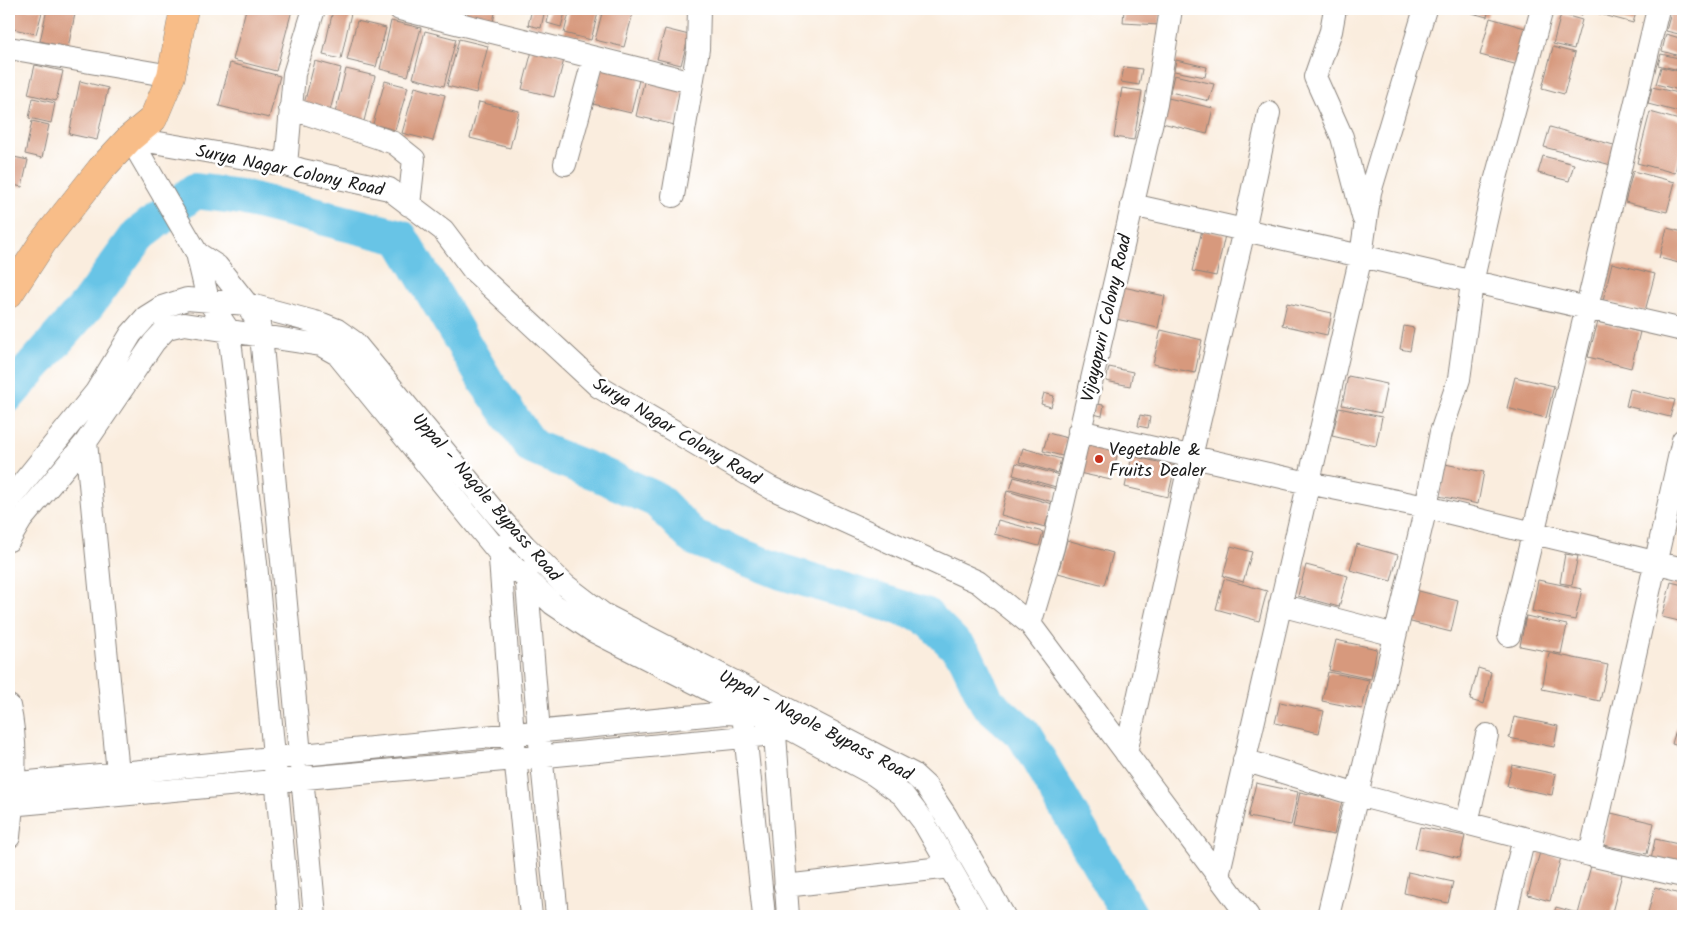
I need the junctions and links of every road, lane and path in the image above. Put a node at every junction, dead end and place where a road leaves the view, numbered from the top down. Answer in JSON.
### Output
{"nodes":[{"id":1,"x":184,"y":9,"type":"edge"},
{"id":2,"x":314,"y":9,"type":"edge"},
{"id":3,"x":400,"y":9,"type":"edge"},
{"id":4,"x":699,"y":9,"type":"edge"},
{"id":5,"x":1171,"y":9,"type":"edge"},
{"id":6,"x":1335,"y":9,"type":"edge"},
{"id":7,"x":1425,"y":9,"type":"edge"},
{"id":8,"x":1542,"y":9,"type":"edge"},
{"id":9,"x":1658,"y":9,"type":"edge"},
{"id":10,"x":9,"y":48,"type":"edge"},
{"id":11,"x":594,"y":58,"type":"junction"},
{"id":12,"x":171,"y":76,"type":"junction"},
{"id":13,"x":692,"y":82,"type":"junction"},
{"id":14,"x":290,"y":108,"type":"junction"},
{"id":15,"x":1269,"y":114,"type":"dead end"},
{"id":16,"x":130,"y":138,"type":"junction"},
{"id":17,"x":565,"y":164,"type":"dead end"},
{"id":18,"x":286,"y":165,"type":"junction"},
{"id":19,"x":673,"y":196,"type":"dead end"},
{"id":20,"x":409,"y":205,"type":"junction"},
{"id":21,"x":1132,"y":206,"type":"junction"},
{"id":22,"x":1365,"y":225,"type":"junction"},
{"id":23,"x":1244,"y":230,"type":"junction"},
{"id":24,"x":197,"y":253,"type":"junction"},
{"id":25,"x":1360,"y":256,"type":"junction"},
{"id":26,"x":1472,"y":283,"type":"junction"},
{"id":27,"x":9,"y":294,"type":"edge"},
{"id":28,"x":208,"y":300,"type":"junction"},
{"id":29,"x":247,"y":304,"type":"junction"},
{"id":30,"x":1587,"y":308,"type":"junction"},
{"id":31,"x":1683,"y":330,"type":"edge"},
{"id":32,"x":230,"y":331,"type":"junction"},
{"id":33,"x":262,"y":335,"type":"junction"},
{"id":34,"x":1079,"y":432,"type":"junction"},
{"id":35,"x":1683,"y":440,"type":"edge"},
{"id":36,"x":86,"y":442,"type":"junction"},
{"id":37,"x":1191,"y":457,"type":"junction"},
{"id":38,"x":1308,"y":483,"type":"junction"},
{"id":39,"x":9,"y":500,"type":"edge"},
{"id":40,"x":1426,"y":507,"type":"junction"},
{"id":41,"x":498,"y":516,"type":"junction"},
{"id":42,"x":1532,"y":534,"type":"junction"},
{"id":43,"x":9,"y":540,"type":"edge"},
{"id":44,"x":525,"y":546,"type":"junction"},
{"id":45,"x":500,"y":554,"type":"junction"},
{"id":46,"x":1656,"y":563,"type":"junction"},
{"id":47,"x":1683,"y":569,"type":"edge"},
{"id":48,"x":527,"y":579,"type":"junction"},
{"id":49,"x":1280,"y":605,"type":"junction"},
{"id":50,"x":1030,"y":624,"type":"junction"},
{"id":51,"x":1395,"y":635,"type":"junction"},
{"id":52,"x":1509,"y":635,"type":"dead end"},
{"id":53,"x":9,"y":706,"type":"edge"},
{"id":54,"x":742,"y":710,"type":"junction"},
{"id":55,"x":774,"y":727,"type":"junction"},
{"id":56,"x":539,"y":732,"type":"junction"},
{"id":57,"x":513,"y":735,"type":"junction"},
{"id":58,"x":1487,"y":735,"type":"dead end"},
{"id":59,"x":746,"y":737,"type":"junction"},
{"id":60,"x":1126,"y":752,"type":"junction"},
{"id":61,"x":300,"y":756,"type":"junction"},
{"id":62,"x":541,"y":756,"type":"junction"},
{"id":63,"x":274,"y":758,"type":"junction"},
{"id":64,"x":515,"y":759,"type":"junction"},
{"id":65,"x":1244,"y":760,"type":"junction"},
{"id":66,"x":118,"y":773,"type":"junction"},
{"id":67,"x":302,"y":779,"type":"junction"},
{"id":68,"x":276,"y":780,"type":"junction"},
{"id":69,"x":11,"y":795,"type":"edge"},
{"id":70,"x":1357,"y":795,"type":"junction"},
{"id":71,"x":1467,"y":823,"type":"junction"},
{"id":72,"x":9,"y":837,"type":"edge"},
{"id":73,"x":1524,"y":838,"type":"junction"},
{"id":74,"x":1590,"y":855,"type":"junction"},
{"id":75,"x":950,"y":867,"type":"junction"},
{"id":76,"x":1218,"y":876,"type":"junction"},
{"id":77,"x":1683,"y":876,"type":"edge"},
{"id":78,"x":785,"y":886,"type":"junction"},
{"id":79,"x":289,"y":916,"type":"edge"},
{"id":80,"x":315,"y":916,"type":"edge"},
{"id":81,"x":531,"y":916,"type":"edge"},
{"id":82,"x":557,"y":916,"type":"edge"},
{"id":83,"x":764,"y":916,"type":"edge"},
{"id":84,"x":788,"y":916,"type":"edge"},
{"id":85,"x":978,"y":916,"type":"edge"},
{"id":86,"x":1004,"y":916,"type":"edge"},
{"id":87,"x":1248,"y":916,"type":"edge"},
{"id":88,"x":1328,"y":916,"type":"edge"},
{"id":89,"x":1505,"y":916,"type":"edge"}],
"edges":[{"from":1,"to":12,"type":"main road"},
{"from":2,"to":14,"type":"street"},
{"from":3,"to":11,"type":"street"},
{"from":4,"to":13,"type":"street"},
{"from":5,"to":21,"type":"street","name":"Vijayapuri Colony Road"},
{"from":6,"to":22,"type":"street"},
{"from":7,"to":22,"type":"street"},
{"from":8,"to":26,"type":"street"},
{"from":9,"to":30,"type":"street"},
{"from":10,"to":12,"type":"street"},
{"from":11,"to":13,"type":"street"},
{"from":11,"to":17,"type":"street"},
{"from":12,"to":16,"type":"main road"},
{"from":13,"to":19,"type":"street"},
{"from":14,"to":18,"type":"street"},
{"from":14,"to":20,"type":"street"},
{"from":15,"to":23,"type":"street"},
{"from":16,"to":18,"type":"street","name":"Surya Nagar Colony Road"},
{"from":16,"to":24,"type":"street"},
{"from":16,"to":27,"type":"main road"},
{"from":18,"to":20,"type":"street","name":"Surya Nagar Colony Road"},
{"from":20,"to":50,"type":"street","name":"Surya Nagar Colony Road"},
{"from":21,"to":23,"type":"street"},
{"from":21,"to":34,"type":"street","name":"Vijayapuri Colony Road"},
{"from":22,"to":25,"type":"street"},
{"from":23,"to":25,"type":"street"},
{"from":23,"to":37,"type":"street"},
{"from":24,"to":28,"type":"street"},
{"from":24,"to":29,"type":"street"},
{"from":25,"to":26,"type":"street"},
{"from":25,"to":38,"type":"street"},
{"from":26,"to":30,"type":"street"},
{"from":26,"to":40,"type":"street"},
{"from":28,"to":29,"type":"street","name":"Uppal - Nagole Bypass Road"},
{"from":28,"to":32,"type":"street"},
{"from":28,"to":39,"type":"street","name":"Uppal - Nagole Bypass Road"},
{"from":29,"to":33,"type":"street"},
{"from":29,"to":41,"type":"street","name":"Uppal - Nagole Bypass Road"},
{"from":30,"to":31,"type":"street"},
{"from":30,"to":42,"type":"street"},
{"from":32,"to":33,"type":"street","name":"Uppal - Nagole Bypass Road"},
{"from":32,"to":36,"type":"street","name":"Uppal - Nagole Bypass Road"},
{"from":32,"to":63,"type":"street"},
{"from":33,"to":45,"type":"street","name":"Uppal - Nagole Bypass Road"},
{"from":33,"to":61,"type":"street"},
{"from":34,"to":37,"type":"street"},
{"from":34,"to":50,"type":"street","name":"Vijayapuri Colony Road"},
{"from":35,"to":46,"type":"street"},
{"from":36,"to":43,"type":"street","name":"Uppal - Nagole Bypass Road"},
{"from":36,"to":66,"type":"street"},
{"from":37,"to":38,"type":"street"},
{"from":37,"to":60,"type":"street"},
{"from":38,"to":40,"type":"street"},
{"from":38,"to":49,"type":"street"},
{"from":40,"to":42,"type":"street"},
{"from":40,"to":51,"type":"street"},
{"from":41,"to":44,"type":"street","name":"Uppal - Nagole Bypass Road"},
{"from":41,"to":45,"type":"street"},
{"from":42,"to":46,"type":"street"},
{"from":42,"to":52,"type":"street"},
{"from":44,"to":48,"type":"street"},
{"from":44,"to":86,"type":"street","name":"Uppal - Nagole Bypass Road"},
{"from":45,"to":48,"type":"street","name":"Uppal - Nagole Bypass Road"},
{"from":45,"to":57,"type":"street"},
{"from":46,"to":47,"type":"street"},
{"from":46,"to":74,"type":"street"},
{"from":48,"to":54,"type":"street","name":"Uppal - Nagole Bypass Road"},
{"from":48,"to":56,"type":"street"},
{"from":49,"to":51,"type":"street"},
{"from":49,"to":65,"type":"street"},
{"from":50,"to":60,"type":"street","name":"Surya Nagar Colony Road"},
{"from":51,"to":70,"type":"street"},
{"from":53,"to":69,"type":"street"},
{"from":54,"to":55,"type":"street","name":"Uppal - Nagole Bypass Road"},
{"from":54,"to":56,"type":"street"},
{"from":54,"to":59,"type":"street"},
{"from":55,"to":59,"type":"street"},
{"from":55,"to":75,"type":"street","name":"Uppal - Nagole Bypass Road"},
{"from":55,"to":78,"type":"street"},
{"from":56,"to":57,"type":"street"},
{"from":56,"to":62,"type":"street"},
{"from":57,"to":61,"type":"street"},
{"from":57,"to":64,"type":"street"},
{"from":58,"to":71,"type":"street"},
{"from":59,"to":62,"type":"street"},
{"from":59,"to":83,"type":"street"},
{"from":60,"to":76,"type":"street","name":"Surya Nagar Colony Road"},
{"from":61,"to":63,"type":"street"},
{"from":61,"to":67,"type":"street"},
{"from":62,"to":64,"type":"street"},
{"from":62,"to":82,"type":"street"},
{"from":63,"to":66,"type":"street"},
{"from":63,"to":68,"type":"street"},
{"from":64,"to":67,"type":"street"},
{"from":64,"to":81,"type":"street"},
{"from":65,"to":70,"type":"street"},
{"from":65,"to":76,"type":"street"},
{"from":66,"to":69,"type":"street"},
{"from":67,"to":68,"type":"street"},
{"from":67,"to":80,"type":"street"},
{"from":68,"to":69,"type":"street"},
{"from":68,"to":79,"type":"street"},
{"from":69,"to":72,"type":"street"},
{"from":70,"to":71,"type":"street"},
{"from":70,"to":88,"type":"street"},
{"from":71,"to":73,"type":"street"},
{"from":73,"to":74,"type":"street"},
{"from":73,"to":89,"type":"street"},
{"from":74,"to":77,"type":"street"},
{"from":75,"to":78,"type":"street"},
{"from":75,"to":85,"type":"street","name":"Uppal - Nagole Bypass Road"},
{"from":76,"to":87,"type":"street","name":"Surya Nagar Colony Road"},
{"from":78,"to":84,"type":"street"}]}
